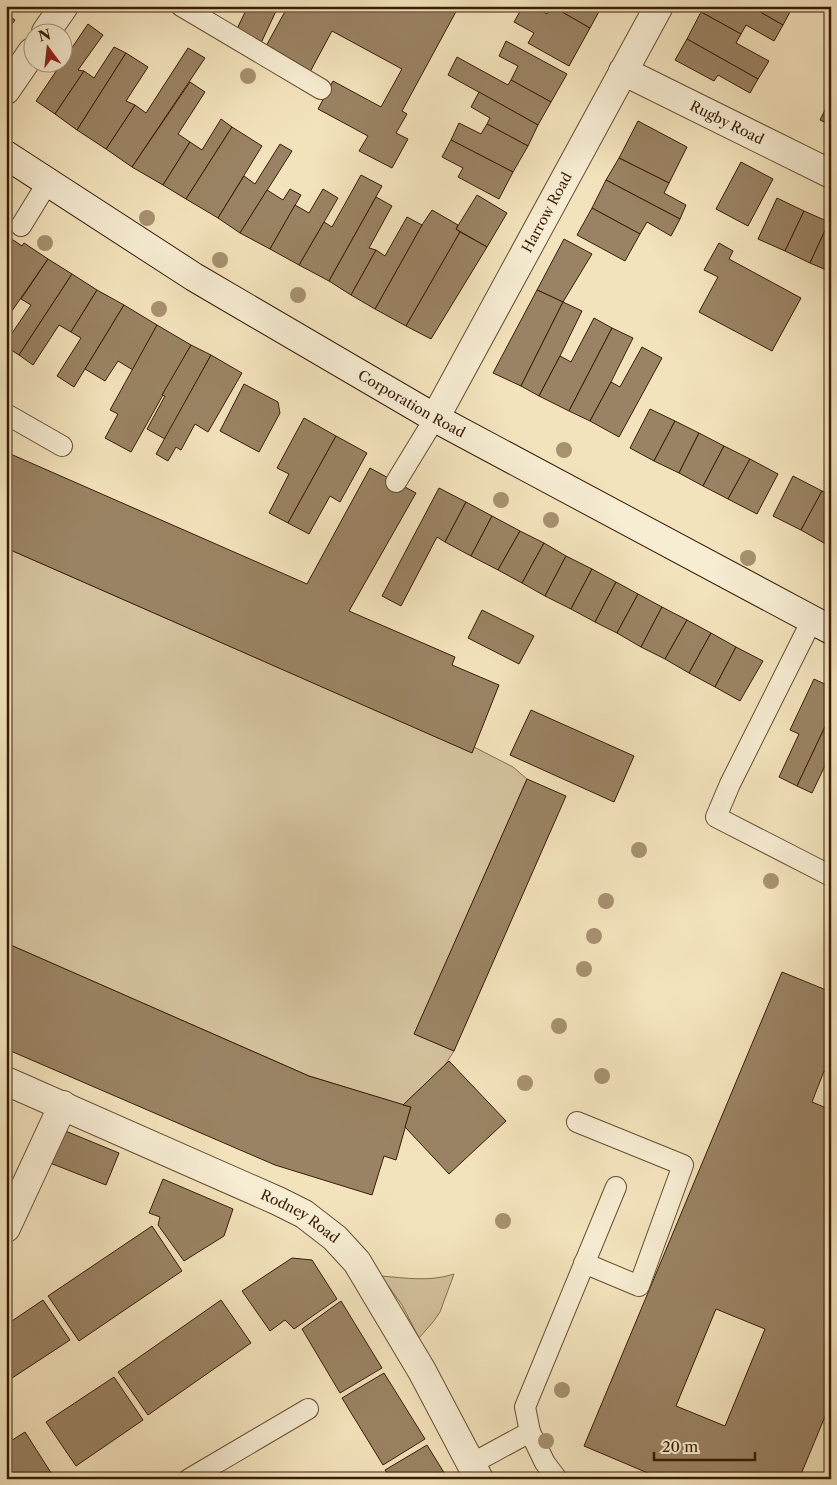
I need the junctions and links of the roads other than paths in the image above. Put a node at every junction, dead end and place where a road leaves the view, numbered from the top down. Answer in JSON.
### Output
{"nodes":[{"id":1,"x":64,"y":6,"type":"edge"},
{"id":2,"x":181,"y":6,"type":"edge"},
{"id":3,"x":659,"y":6,"type":"edge"},
{"id":4,"x":53,"y":22,"type":"edge"},
{"id":5,"x":22,"y":67,"type":"edge"},
{"id":6,"x":623,"y":71,"type":"junction"},
{"id":7,"x":321,"y":89,"type":"dead end"},
{"id":8,"x":6,"y":90,"type":"edge"},
{"id":9,"x":6,"y":155,"type":"edge"},
{"id":10,"x":831,"y":174,"type":"edge"},
{"id":11,"x":48,"y":182,"type":"junction"},
{"id":12,"x":21,"y":226,"type":"dead end"},
{"id":13,"x":6,"y":414,"type":"edge"},
{"id":14,"x":435,"y":418,"type":"junction"},
{"id":15,"x":62,"y":446,"type":"dead end"},
{"id":16,"x":396,"y":482,"type":"dead end"},
{"id":17,"x":821,"y":625,"type":"edge"},
{"id":18,"x":831,"y":876,"type":"edge"},
{"id":19,"x":6,"y":1081,"type":"edge"},
{"id":20,"x":63,"y":1106,"type":"junction"},
{"id":21,"x":577,"y":1122,"type":"dead end"},
{"id":22,"x":616,"y":1187,"type":"dead end"},
{"id":23,"x":6,"y":1228,"type":"edge"},
{"id":24,"x":584,"y":1263,"type":"junction"},
{"id":25,"x":308,"y":1410,"type":"dead end"},
{"id":26,"x":530,"y":1432,"type":"junction"},
{"id":27,"x":475,"y":1472,"type":"edge"},
{"id":28,"x":189,"y":1479,"type":"edge"},
{"id":29,"x":557,"y":1479,"type":"edge"}],
"edges":[{"from":1,"to":4,"type":"street"},
{"from":2,"to":7,"type":"lane"},
{"from":3,"to":6,"type":"street","name":"Harrow Road"},
{"from":5,"to":8,"type":"street"},
{"from":6,"to":10,"type":"street","name":"Rugby Road"},
{"from":6,"to":14,"type":"street","name":"Harrow Road"},
{"from":9,"to":11,"type":"street","name":"Corporation Road"},
{"from":11,"to":12,"type":"lane"},
{"from":11,"to":14,"type":"street","name":"Corporation Road"},
{"from":13,"to":15,"type":"lane"},
{"from":14,"to":16,"type":"lane"},
{"from":14,"to":17,"type":"street","name":"Corporation Road"},
{"from":17,"to":18,"type":"lane"},
{"from":19,"to":20,"type":"street","name":"Rodney Road"},
{"from":20,"to":23,"type":"street"},
{"from":20,"to":27,"type":"street","name":"Rodney Road"},
{"from":21,"to":24,"type":"lane"},
{"from":22,"to":24,"type":"lane"},
{"from":24,"to":26,"type":"lane"},
{"from":25,"to":28,"type":"lane"},
{"from":26,"to":27,"type":"lane"},
{"from":26,"to":29,"type":"lane"}]}
